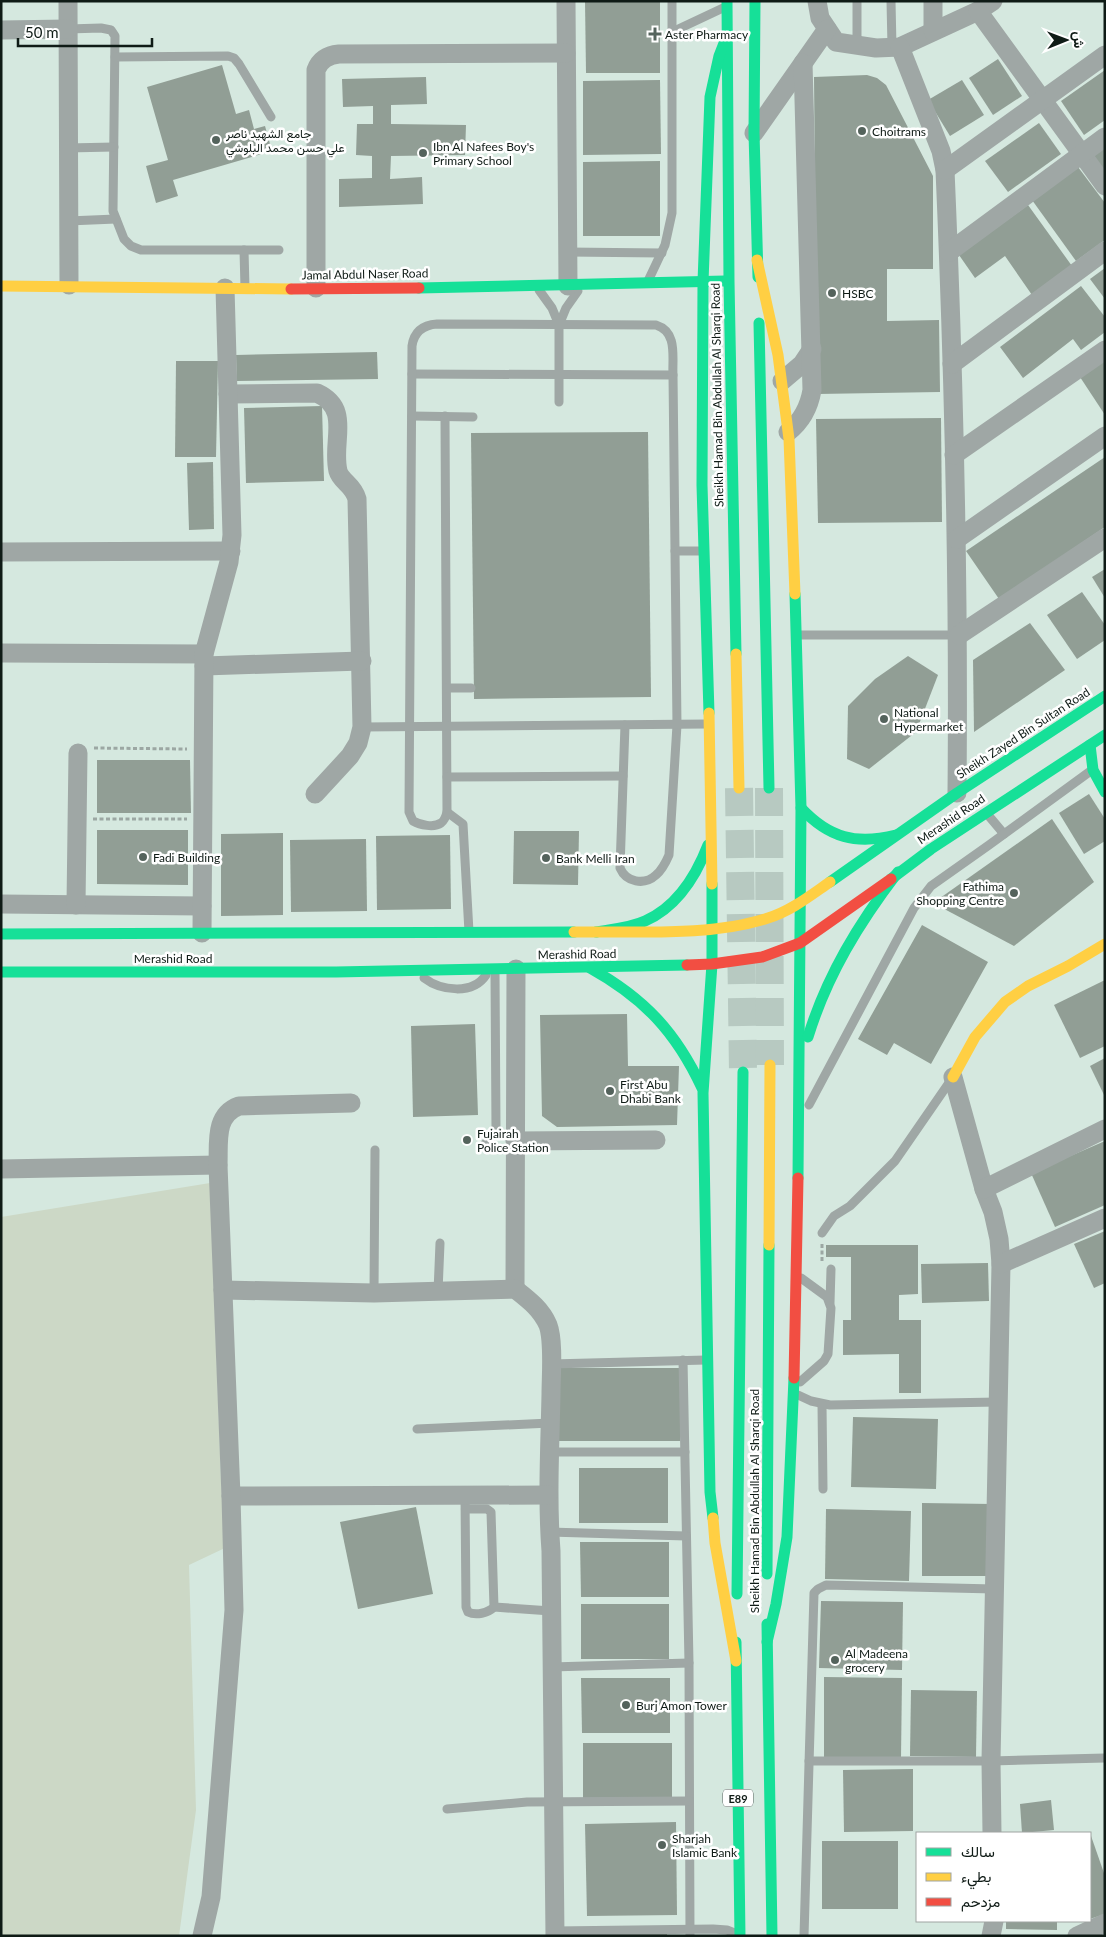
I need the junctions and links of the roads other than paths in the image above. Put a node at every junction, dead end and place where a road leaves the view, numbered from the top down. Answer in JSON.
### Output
{"nodes":[{"id":1,"x":68,"y":1,"type":"edge"},
{"id":2,"x":566,"y":1,"type":"edge"},
{"id":3,"x":672,"y":1,"type":"edge"},
{"id":4,"x":755,"y":1,"type":"edge"},
{"id":5,"x":817,"y":1,"type":"edge"},
{"id":6,"x":857,"y":1,"type":"edge"},
{"id":7,"x":891,"y":1,"type":"edge"},
{"id":8,"x":933,"y":1,"type":"edge"},
{"id":9,"x":728,"y":3,"type":"edge"},
{"id":10,"x":986,"y":6,"type":"edge"},
{"id":11,"x":68,"y":29,"type":"junction"},
{"id":12,"x":827,"y":29,"type":"junction"},
{"id":13,"x":1,"y":30,"type":"edge"},
{"id":14,"x":933,"y":31,"type":"junction"},
{"id":15,"x":672,"y":32,"type":"junction"},
{"id":16,"x":728,"y":34,"type":"junction"},
{"id":17,"x":857,"y":46,"type":"junction"},
{"id":18,"x":896,"y":47,"type":"junction"},
{"id":19,"x":566,"y":53,"type":"junction"},
{"id":20,"x":1105,"y":54,"type":"edge"},
{"id":21,"x":115,"y":56,"type":"junction"},
{"id":22,"x":803,"y":62,"type":"junction"},
{"id":23,"x":1042,"y":100,"type":"junction"},
{"id":24,"x":271,"y":117,"type":"dead end"},
{"id":25,"x":754,"y":133,"type":"junction"},
{"id":26,"x":1105,"y":137,"type":"edge"},
{"id":27,"x":114,"y":147,"type":"junction"},
{"id":28,"x":68,"y":148,"type":"junction"},
{"id":29,"x":1082,"y":154,"type":"junction"},
{"id":30,"x":945,"y":170,"type":"junction"},
{"id":31,"x":1105,"y":186,"type":"edge"},
{"id":32,"x":116,"y":218,"type":"junction"},
{"id":33,"x":68,"y":221,"type":"junction"},
{"id":34,"x":244,"y":250,"type":"junction"},
{"id":35,"x":279,"y":250,"type":"dead end"},
{"id":36,"x":567,"y":252,"type":"junction"},
{"id":37,"x":662,"y":252,"type":"junction"},
{"id":38,"x":949,"y":252,"type":"junction"},
{"id":39,"x":1105,"y":252,"type":"edge"},
{"id":40,"x":757,"y":260,"type":"junction"},
{"id":41,"x":729,"y":281,"type":"junction"},
{"id":42,"x":703,"y":282,"type":"junction"},
{"id":43,"x":647,"y":284,"type":"junction"},
{"id":44,"x":69,"y":285,"type":"junction"},
{"id":45,"x":1,"y":286,"type":"edge"},
{"id":46,"x":575,"y":286,"type":"junction"},
{"id":47,"x":535,"y":287,"type":"junction"},
{"id":48,"x":225,"y":288,"type":"junction"},
{"id":49,"x":316,"y":288,"type":"junction"},
{"id":50,"x":245,"y":289,"type":"junction"},
{"id":51,"x":559,"y":325,"type":"junction"},
{"id":52,"x":812,"y":348,"type":"junction"},
{"id":53,"x":1105,"y":350,"type":"edge"},
{"id":54,"x":952,"y":364,"type":"junction"},
{"id":55,"x":412,"y":374,"type":"junction"},
{"id":56,"x":559,"y":375,"type":"junction"},
{"id":57,"x":673,"y":375,"type":"junction"},
{"id":58,"x":782,"y":381,"type":"junction"},
{"id":59,"x":228,"y":394,"type":"junction"},
{"id":60,"x":560,"y":402,"type":"dead end"},
{"id":61,"x":412,"y":416,"type":"junction"},
{"id":62,"x":445,"y":416,"type":"junction"},
{"id":63,"x":473,"y":416,"type":"dead end"},
{"id":64,"x":788,"y":432,"type":"junction"},
{"id":65,"x":1105,"y":436,"type":"edge"},
{"id":66,"x":954,"y":455,"type":"junction"},
{"id":67,"x":1105,"y":538,"type":"edge"},
{"id":68,"x":957,"y":540,"type":"junction"},
{"id":69,"x":231,"y":551,"type":"junction"},
{"id":70,"x":675,"y":551,"type":"junction"},
{"id":71,"x":704,"y":551,"type":"junction"},
{"id":72,"x":1,"y":552,"type":"edge"},
{"id":73,"x":796,"y":635,"type":"junction"},
{"id":74,"x":959,"y":635,"type":"junction"},
{"id":75,"x":1,"y":653,"type":"edge"},
{"id":76,"x":204,"y":660,"type":"junction"},
{"id":77,"x":362,"y":661,"type":"junction"},
{"id":78,"x":447,"y":688,"type":"junction"},
{"id":79,"x":471,"y":688,"type":"dead end"},
{"id":80,"x":1105,"y":696,"type":"edge"},
{"id":81,"x":709,"y":724,"type":"junction"},
{"id":82,"x":625,"y":725,"type":"junction"},
{"id":83,"x":677,"y":725,"type":"junction"},
{"id":84,"x":362,"y":727,"type":"junction"},
{"id":85,"x":411,"y":727,"type":"junction"},
{"id":86,"x":447,"y":727,"type":"junction"},
{"id":87,"x":1105,"y":736,"type":"edge"},
{"id":88,"x":1090,"y":745,"type":"junction"},
{"id":89,"x":78,"y":753,"type":"road end"},
{"id":90,"x":1092,"y":770,"type":"junction"},
{"id":91,"x":623,"y":776,"type":"junction"},
{"id":92,"x":447,"y":777,"type":"junction"},
{"id":93,"x":739,"y":788,"type":"tunnel mouth"},
{"id":94,"x":769,"y":788,"type":"tunnel mouth"},
{"id":95,"x":1105,"y":792,"type":"edge"},
{"id":96,"x":957,"y":793,"type":"junction"},
{"id":97,"x":315,"y":794,"type":"dead end"},
{"id":98,"x":801,"y":808,"type":"junction"},
{"id":99,"x":447,"y":812,"type":"junction"},
{"id":100,"x":986,"y":812,"type":"junction"},
{"id":101,"x":712,"y":824,"type":"junction"},
{"id":102,"x":1004,"y":834,"type":"junction"},
{"id":103,"x":896,"y":835,"type":"junction"},
{"id":104,"x":898,"y":872,"type":"junction"},
{"id":105,"x":712,"y":883,"type":"junction"},
{"id":106,"x":722,"y":900,"type":"dead end"},
{"id":107,"x":800,"y":902,"type":"junction"},
{"id":108,"x":1,"y":904,"type":"edge"},
{"id":109,"x":76,"y":905,"type":"junction"},
{"id":110,"x":202,"y":906,"type":"junction"},
{"id":111,"x":735,"y":915,"type":"dead end"},
{"id":112,"x":745,"y":923,"type":"junction"},
{"id":113,"x":711,"y":930,"type":"junction"},
{"id":114,"x":596,"y":932,"type":"junction"},
{"id":115,"x":761,"y":932,"type":"dead end"},
{"id":116,"x":146,"y":933,"type":"junction"},
{"id":117,"x":469,"y":933,"type":"junction"},
{"id":118,"x":1,"y":934,"type":"edge"},
{"id":119,"x":202,"y":934,"type":"junction"},
{"id":120,"x":743,"y":937,"type":"dead end"},
{"id":121,"x":777,"y":939,"type":"dead end"},
{"id":122,"x":800,"y":943,"type":"junction"},
{"id":123,"x":758,"y":944,"type":"dead end"},
{"id":124,"x":1105,"y":944,"type":"edge"},
{"id":125,"x":106,"y":945,"type":"dead end"},
{"id":126,"x":772,"y":953,"type":"junction"},
{"id":127,"x":29,"y":961,"type":"dead end"},
{"id":128,"x":712,"y":964,"type":"junction"},
{"id":129,"x":590,"y":968,"type":"junction"},
{"id":130,"x":492,"y":969,"type":"junction"},
{"id":131,"x":516,"y":969,"type":"junction"},
{"id":132,"x":414,"y":970,"type":"junction"},
{"id":133,"x":1,"y":972,"type":"edge"},
{"id":134,"x":36,"y":972,"type":"junction"},
{"id":135,"x":800,"y":992,"type":"junction"},
{"id":136,"x":770,"y":1065,"type":"tunnel mouth"},
{"id":137,"x":743,"y":1072,"type":"tunnel mouth"},
{"id":138,"x":800,"y":1075,"type":"junction"},
{"id":139,"x":953,"y":1077,"type":"junction"},
{"id":140,"x":703,"y":1093,"type":"junction"},
{"id":141,"x":351,"y":1103,"type":"dead end"},
{"id":142,"x":799,"y":1124,"type":"junction"},
{"id":143,"x":1105,"y":1129,"type":"edge"},
{"id":144,"x":656,"y":1140,"type":"dead end"},
{"id":145,"x":515,"y":1141,"type":"junction"},
{"id":146,"x":484,"y":1145,"type":"dead end"},
{"id":147,"x":375,"y":1150,"type":"dead end"},
{"id":148,"x":218,"y":1165,"type":"junction"},
{"id":149,"x":1,"y":1169,"type":"edge"},
{"id":150,"x":984,"y":1189,"type":"junction"},
{"id":151,"x":1105,"y":1218,"type":"edge"},
{"id":152,"x":822,"y":1233,"type":"road end"},
{"id":153,"x":440,"y":1243,"type":"dead end"},
{"id":154,"x":1001,"y":1264,"type":"junction"},
{"id":155,"x":831,"y":1269,"type":"road end"},
{"id":156,"x":796,"y":1275,"type":"junction"},
{"id":157,"x":515,"y":1289,"type":"junction"},
{"id":158,"x":223,"y":1290,"type":"junction"},
{"id":159,"x":438,"y":1292,"type":"junction"},
{"id":160,"x":374,"y":1293,"type":"junction"},
{"id":161,"x":830,"y":1303,"type":"junction"},
{"id":162,"x":683,"y":1360,"type":"junction"},
{"id":163,"x":708,"y":1360,"type":"junction"},
{"id":164,"x":551,"y":1364,"type":"junction"},
{"id":165,"x":794,"y":1390,"type":"junction"},
{"id":166,"x":998,"y":1402,"type":"junction"},
{"id":167,"x":822,"y":1404,"type":"junction"},
{"id":168,"x":550,"y":1423,"type":"junction"},
{"id":169,"x":417,"y":1429,"type":"dead end"},
{"id":170,"x":550,"y":1452,"type":"junction"},
{"id":171,"x":685,"y":1452,"type":"junction"},
{"id":172,"x":823,"y":1489,"type":"dead end"},
{"id":173,"x":548,"y":1495,"type":"junction"},
{"id":174,"x":232,"y":1496,"type":"junction"},
{"id":175,"x":465,"y":1502,"type":"junction"},
{"id":176,"x":549,"y":1532,"type":"junction"},
{"id":177,"x":686,"y":1536,"type":"junction"},
{"id":178,"x":994,"y":1589,"type":"junction"},
{"id":179,"x":494,"y":1607,"type":"junction"},
{"id":180,"x":551,"y":1611,"type":"junction"},
{"id":181,"x":767,"y":1642,"type":"junction"},
{"id":182,"x":736,"y":1661,"type":"junction"},
{"id":183,"x":689,"y":1663,"type":"junction"},
{"id":184,"x":551,"y":1667,"type":"junction"},
{"id":185,"x":1105,"y":1758,"type":"edge"},
{"id":186,"x":809,"y":1761,"type":"junction"},
{"id":187,"x":991,"y":1761,"type":"junction"},
{"id":188,"x":689,"y":1801,"type":"junction"},
{"id":189,"x":554,"y":1802,"type":"junction"},
{"id":190,"x":447,"y":1809,"type":"dead end"},
{"id":191,"x":992,"y":1832,"type":"edge"},
{"id":192,"x":994,"y":1922,"type":"edge"},
{"id":193,"x":1105,"y":1923,"type":"edge"},
{"id":194,"x":690,"y":1932,"type":"edge"},
{"id":195,"x":556,"y":1933,"type":"edge"},
{"id":196,"x":202,"y":1936,"type":"edge"},
{"id":197,"x":740,"y":1936,"type":"edge"},
{"id":198,"x":772,"y":1936,"type":"edge"},
{"id":199,"x":804,"y":1936,"type":"edge"},
{"id":200,"x":991,"y":1936,"type":"edge"},
{"id":201,"x":1077,"y":1936,"type":"edge"}],
"edges":[{"from":1,"to":11,"type":"street"},
{"from":2,"to":19,"type":"street"},
{"from":3,"to":15,"type":"lane"},
{"from":4,"to":25,"type":"main road"},
{"from":5,"to":12,"type":"street"},
{"from":6,"to":17,"type":"lane"},
{"from":7,"to":18,"type":"lane"},
{"from":8,"to":14,"type":"street"},
{"from":9,"to":15,"type":"lane"},
{"from":9,"to":16,"type":"main road","name":"Sheikh Hamad Bin Abdullah Al Sharqi Road"},
{"from":10,"to":14,"type":"street"},
{"from":10,"to":23,"type":"street"},
{"from":11,"to":13,"type":"street"},
{"from":11,"to":21,"type":"lane"},
{"from":11,"to":28,"type":"street"},
{"from":12,"to":17,"type":"street"},
{"from":12,"to":22,"type":"street"},
{"from":14,"to":18,"type":"street"},
{"from":15,"to":37,"type":"lane"},
{"from":16,"to":41,"type":"main road","name":"Sheikh Hamad Bin Abdullah Al Sharqi Road"},
{"from":16,"to":42,"type":"main road"},
{"from":17,"to":18,"type":"street"},
{"from":18,"to":30,"type":"street"},
{"from":19,"to":36,"type":"street"},
{"from":19,"to":49,"type":"street"},
{"from":20,"to":23,"type":"street"},
{"from":21,"to":24,"type":"lane"},
{"from":21,"to":27,"type":"lane"},
{"from":22,"to":25,"type":"street"},
{"from":22,"to":52,"type":"street"},
{"from":23,"to":29,"type":"street"},
{"from":23,"to":30,"type":"street"},
{"from":25,"to":40,"type":"main road"},
{"from":26,"to":29,"type":"street"},
{"from":27,"to":28,"type":"lane"},
{"from":27,"to":32,"type":"lane"},
{"from":28,"to":33,"type":"street"},
{"from":29,"to":31,"type":"street"},
{"from":29,"to":38,"type":"street"},
{"from":30,"to":38,"type":"street"},
{"from":32,"to":33,"type":"lane"},
{"from":32,"to":34,"type":"lane"},
{"from":33,"to":44,"type":"street"},
{"from":34,"to":35,"type":"lane"},
{"from":34,"to":50,"type":"lane"},
{"from":36,"to":37,"type":"lane"},
{"from":36,"to":46,"type":"street"},
{"from":37,"to":43,"type":"lane"},
{"from":38,"to":54,"type":"street"},
{"from":39,"to":54,"type":"street"},
{"from":40,"to":58,"type":"main road"},
{"from":40,"to":94,"type":"main road"},
{"from":41,"to":42,"type":"main road","name":"Jamal Abdul Naser Road"},
{"from":41,"to":93,"type":"main road","name":"Sheikh Hamad Bin Abdullah Al Sharqi Road"},
{"from":42,"to":43,"type":"main road","name":"Jamal Abdul Naser Road"},
{"from":42,"to":71,"type":"main road"},
{"from":43,"to":46,"type":"main road","name":"Jamal Abdul Naser Road"},
{"from":44,"to":45,"type":"main road","name":"Jamal Abdul Naser Road"},
{"from":44,"to":48,"type":"main road","name":"Jamal Abdul Naser Road"},
{"from":46,"to":47,"type":"main road","name":"Jamal Abdul Naser Road"},
{"from":46,"to":51,"type":"lane"},
{"from":47,"to":49,"type":"main road","name":"Jamal Abdul Naser Road"},
{"from":47,"to":51,"type":"lane"},
{"from":48,"to":50,"type":"main road","name":"Jamal Abdul Naser Road"},
{"from":48,"to":59,"type":"street"},
{"from":49,"to":50,"type":"main road","name":"Jamal Abdul Naser Road"},
{"from":51,"to":55,"type":"lane"},
{"from":51,"to":56,"type":"lane"},
{"from":51,"to":57,"type":"lane"},
{"from":52,"to":58,"type":"street"},
{"from":52,"to":64,"type":"street"},
{"from":53,"to":66,"type":"street"},
{"from":54,"to":66,"type":"street"},
{"from":55,"to":56,"type":"lane"},
{"from":55,"to":61,"type":"lane"},
{"from":56,"to":57,"type":"lane"},
{"from":56,"to":60,"type":"lane"},
{"from":57,"to":70,"type":"lane"},
{"from":58,"to":64,"type":"main road"},
{"from":59,"to":69,"type":"street"},
{"from":59,"to":77,"type":"street"},
{"from":61,"to":62,"type":"lane"},
{"from":61,"to":85,"type":"lane"},
{"from":62,"to":63,"type":"lane"},
{"from":62,"to":78,"type":"lane"},
{"from":64,"to":73,"type":"main road"},
{"from":65,"to":68,"type":"street"},
{"from":66,"to":68,"type":"street"},
{"from":67,"to":74,"type":"street"},
{"from":68,"to":74,"type":"street"},
{"from":69,"to":72,"type":"street"},
{"from":69,"to":76,"type":"street"},
{"from":70,"to":71,"type":"lane"},
{"from":70,"to":83,"type":"lane"},
{"from":71,"to":81,"type":"main road"},
{"from":73,"to":74,"type":"lane"},
{"from":73,"to":98,"type":"main road"},
{"from":74,"to":96,"type":"street"},
{"from":75,"to":76,"type":"street"},
{"from":76,"to":77,"type":"street"},
{"from":76,"to":110,"type":"street"},
{"from":77,"to":84,"type":"street"},
{"from":78,"to":79,"type":"lane"},
{"from":78,"to":86,"type":"lane"},
{"from":80,"to":96,"type":"main road","name":"Sheikh Zayed Bin Sultan Road"},
{"from":81,"to":83,"type":"lane"},
{"from":81,"to":101,"type":"main road"},
{"from":82,"to":83,"type":"lane"},
{"from":82,"to":86,"type":"lane"},
{"from":82,"to":91,"type":"lane"},
{"from":83,"to":91,"type":"lane"},
{"from":84,"to":85,"type":"lane"},
{"from":84,"to":97,"type":"street"},
{"from":85,"to":86,"type":"lane"},
{"from":85,"to":99,"type":"lane"},
{"from":86,"to":92,"type":"lane"},
{"from":87,"to":88,"type":"main road"},
{"from":88,"to":90,"type":"main road"},
{"from":88,"to":100,"type":"main road","name":"Merashid Road"},
{"from":89,"to":109,"type":"street"},
{"from":90,"to":95,"type":"main road"},
{"from":90,"to":102,"type":"lane"},
{"from":91,"to":92,"type":"lane"},
{"from":92,"to":99,"type":"lane"},
{"from":96,"to":103,"type":"main road","name":"Merashid Road"},
{"from":98,"to":103,"type":"main road"},
{"from":98,"to":107,"type":"main road"},
{"from":99,"to":117,"type":"lane"},
{"from":100,"to":102,"type":"lane"},
{"from":100,"to":104,"type":"main road","name":"Merashid Road"},
{"from":101,"to":105,"type":"main road"},
{"from":101,"to":114,"type":"main road"},
{"from":102,"to":142,"type":"lane"},
{"from":103,"to":107,"type":"main road","name":"Merashid Road"},
{"from":104,"to":122,"type":"main road","name":"Merashid Road"},
{"from":104,"to":138,"type":"main road"},
{"from":105,"to":106,"type":"main road"},
{"from":105,"to":113,"type":"main road"},
{"from":107,"to":112,"type":"main road","name":"Merashid Road"},
{"from":107,"to":122,"type":"main road"},
{"from":108,"to":109,"type":"street"},
{"from":109,"to":110,"type":"street"},
{"from":110,"to":119,"type":"street"},
{"from":111,"to":112,"type":"main road"},
{"from":112,"to":113,"type":"main road","name":"Merashid Road"},
{"from":112,"to":115,"type":"main road"},
{"from":113,"to":114,"type":"main road","name":"Merashid Road"},
{"from":113,"to":120,"type":"main road"},
{"from":113,"to":128,"type":"main road"},
{"from":114,"to":117,"type":"main road","name":"Merashid Road"},
{"from":116,"to":118,"type":"main road","name":"Merashid Road"},
{"from":116,"to":119,"type":"main road","name":"Merashid Road"},
{"from":116,"to":125,"type":"main road"},
{"from":117,"to":119,"type":"main road","name":"Merashid Road"},
{"from":121,"to":122,"type":"main road"},
{"from":122,"to":126,"type":"main road","name":"Merashid Road"},
{"from":122,"to":135,"type":"main road"},
{"from":123,"to":126,"type":"main road"},
{"from":124,"to":139,"type":"main road"},
{"from":126,"to":128,"type":"main road","name":"Merashid Road"},
{"from":126,"to":135,"type":"main road"},
{"from":127,"to":134,"type":"main road"},
{"from":128,"to":129,"type":"main road","name":"Merashid Road"},
{"from":128,"to":140,"type":"main road"},
{"from":129,"to":131,"type":"main road","name":"Merashid Road"},
{"from":129,"to":140,"type":"main road"},
{"from":130,"to":131,"type":"main road","name":"Merashid Road"},
{"from":130,"to":132,"type":"main road","name":"Merashid Road"},
{"from":130,"to":132,"type":"lane"},
{"from":130,"to":146,"type":"lane"},
{"from":131,"to":145,"type":"street"},
{"from":132,"to":134,"type":"main road","name":"Merashid Road"},
{"from":133,"to":134,"type":"main road","name":"Merashid Road"},
{"from":135,"to":138,"type":"main road"},
{"from":136,"to":181,"type":"main road","name":"Sheikh Hamad Bin Abdullah Al Sharqi Road"},
{"from":137,"to":182,"type":"main road","name":"Sheikh Hamad Bin Abdullah Al Sharqi Road"},
{"from":138,"to":142,"type":"main road"},
{"from":139,"to":150,"type":"street"},
{"from":139,"to":152,"type":"lane"},
{"from":140,"to":163,"type":"main road"},
{"from":141,"to":148,"type":"street"},
{"from":142,"to":156,"type":"main road"},
{"from":143,"to":150,"type":"street"},
{"from":144,"to":145,"type":"street"},
{"from":145,"to":157,"type":"street"},
{"from":147,"to":160,"type":"lane"},
{"from":148,"to":149,"type":"street"},
{"from":148,"to":158,"type":"street"},
{"from":150,"to":154,"type":"street"},
{"from":151,"to":154,"type":"street"},
{"from":153,"to":159,"type":"lane"},
{"from":154,"to":166,"type":"street"},
{"from":155,"to":161,"type":"lane"},
{"from":156,"to":161,"type":"lane"},
{"from":156,"to":165,"type":"main road"},
{"from":157,"to":159,"type":"street"},
{"from":157,"to":164,"type":"street"},
{"from":158,"to":160,"type":"street"},
{"from":158,"to":174,"type":"street"},
{"from":159,"to":160,"type":"street"},
{"from":161,"to":165,"type":"lane"},
{"from":162,"to":163,"type":"lane"},
{"from":162,"to":164,"type":"lane"},
{"from":162,"to":171,"type":"lane"},
{"from":163,"to":182,"type":"main road"},
{"from":164,"to":168,"type":"street"},
{"from":165,"to":167,"type":"lane"},
{"from":165,"to":181,"type":"main road"},
{"from":166,"to":167,"type":"lane"},
{"from":166,"to":178,"type":"street"},
{"from":167,"to":172,"type":"lane"},
{"from":168,"to":169,"type":"lane"},
{"from":168,"to":170,"type":"street"},
{"from":170,"to":171,"type":"lane"},
{"from":170,"to":173,"type":"street"},
{"from":171,"to":177,"type":"lane"},
{"from":173,"to":175,"type":"street"},
{"from":173,"to":176,"type":"street"},
{"from":174,"to":175,"type":"street"},
{"from":174,"to":196,"type":"street"},
{"from":175,"to":179,"type":"lane"},
{"from":175,"to":179,"type":"lane"},
{"from":176,"to":177,"type":"lane"},
{"from":176,"to":180,"type":"street"},
{"from":177,"to":183,"type":"lane"},
{"from":178,"to":186,"type":"lane"},
{"from":178,"to":187,"type":"street"},
{"from":179,"to":180,"type":"lane"},
{"from":180,"to":184,"type":"street"},
{"from":181,"to":198,"type":"main road","name":"Sheikh Hamad Bin Abdullah Al Sharqi Road"},
{"from":182,"to":197,"type":"main road","name":"Sheikh Hamad Bin Abdullah Al Sharqi Road","number":"E89"},
{"from":183,"to":184,"type":"lane"},
{"from":183,"to":188,"type":"lane"},
{"from":184,"to":189,"type":"street"},
{"from":185,"to":187,"type":"lane"},
{"from":186,"to":187,"type":"lane"},
{"from":186,"to":199,"type":"lane"},
{"from":187,"to":191,"type":"street"},
{"from":188,"to":189,"type":"lane"},
{"from":188,"to":194,"type":"lane"},
{"from":189,"to":190,"type":"lane"},
{"from":189,"to":195,"type":"street"},
{"from":192,"to":200,"type":"street"},
{"from":193,"to":201,"type":"street"},
{"from":194,"to":195,"type":"lane"},
{"from":194,"to":197,"type":"lane"}]}
